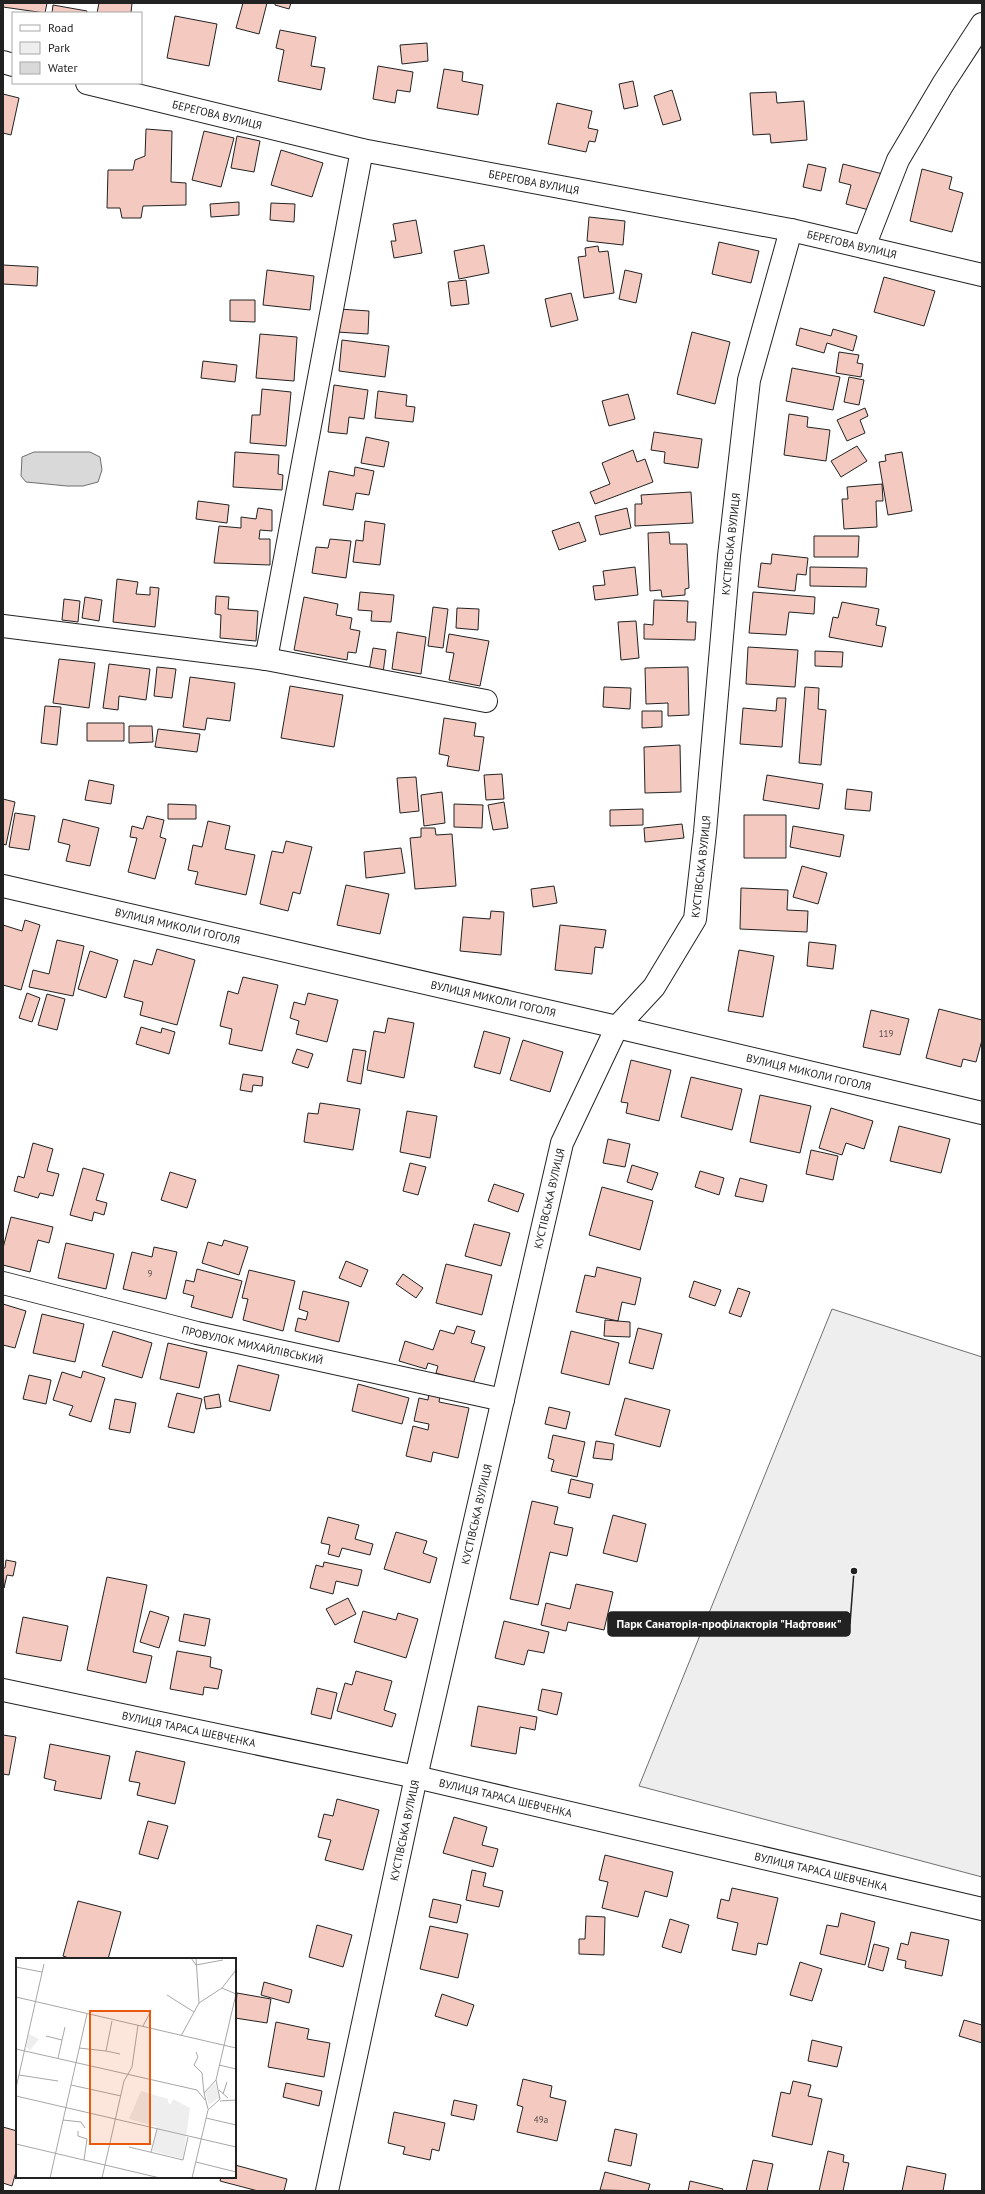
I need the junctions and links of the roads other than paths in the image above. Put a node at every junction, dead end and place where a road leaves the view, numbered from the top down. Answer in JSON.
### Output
{"nodes":[{"id":1,"x":982,"y":24,"type":"edge"},
{"id":2,"x":91,"y":84,"type":"edge"},
{"id":3,"x":362,"y":150,"type":"junction"},
{"id":4,"x":791,"y":230,"type":"junction"},
{"id":5,"x":864,"y":247,"type":"junction"},
{"id":6,"x":982,"y":275,"type":"edge"},
{"id":7,"x":3,"y":626,"type":"edge"},
{"id":8,"x":266,"y":659,"type":"junction"},
{"id":9,"x":486,"y":700,"type":"dead end"},
{"id":10,"x":3,"y":886,"type":"edge"},
{"id":11,"x":617,"y":1027,"type":"junction"},
{"id":12,"x":982,"y":1113,"type":"edge"},
{"id":13,"x":3,"y":1283,"type":"edge"},
{"id":14,"x":503,"y":1400,"type":"junction"},
{"id":15,"x":3,"y":1690,"type":"edge"},
{"id":16,"x":416,"y":1777,"type":"junction"},
{"id":17,"x":982,"y":1909,"type":"edge"},
{"id":18,"x":328,"y":2191,"type":"edge"}],
"edges":[{"from":1,"to":5,"type":"street"},
{"from":2,"to":3,"type":"street","name":"БЕРЕГОВА ВУЛИЦЯ"},
{"from":3,"to":4,"type":"street","name":"БЕРЕГОВА ВУЛИЦЯ"},
{"from":3,"to":8,"type":"street"},
{"from":4,"to":5,"type":"street","name":"БЕРЕГОВА ВУЛИЦЯ"},
{"from":4,"to":11,"type":"street","name":"КУСТІВСЬКА ВУЛИЦЯ"},
{"from":5,"to":6,"type":"street","name":"БЕРЕГОВА ВУЛИЦЯ"},
{"from":7,"to":8,"type":"street"},
{"from":8,"to":9,"type":"street"},
{"from":10,"to":11,"type":"street","name":"ВУЛИЦЯ МИКОЛИ ГОГОЛЯ"},
{"from":11,"to":12,"type":"street","name":"ВУЛИЦЯ МИКОЛИ ГОГОЛЯ"},
{"from":11,"to":14,"type":"street","name":"КУСТІВСЬКА ВУЛИЦЯ"},
{"from":13,"to":14,"type":"street","name":"ПРОВУЛОК МИХАЙЛІВСЬКИЙ"},
{"from":14,"to":16,"type":"street","name":"КУСТІВСЬКА ВУЛИЦЯ"},
{"from":15,"to":16,"type":"street","name":"ВУЛИЦЯ ТАРАСА ШЕВЧЕНКА"},
{"from":16,"to":17,"type":"street","name":"ВУЛИЦЯ ТАРАСА ШЕВЧЕНКА"},
{"from":16,"to":18,"type":"street","name":"КУСТІВСЬКА ВУЛИЦЯ"}]}
